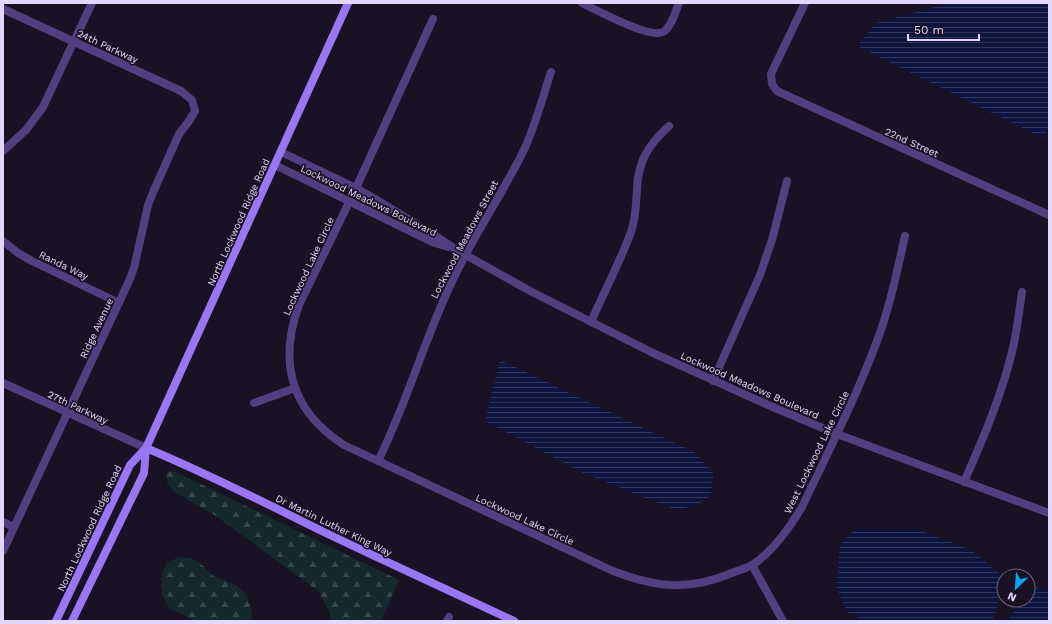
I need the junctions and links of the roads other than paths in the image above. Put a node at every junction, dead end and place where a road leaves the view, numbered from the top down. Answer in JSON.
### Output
{"nodes":[{"id":1,"x":92,"y":3,"type":"edge"},
{"id":2,"x":348,"y":3,"type":"edge"},
{"id":3,"x":582,"y":3,"type":"edge"},
{"id":4,"x":679,"y":3,"type":"edge"},
{"id":5,"x":805,"y":3,"type":"edge"},
{"id":6,"x":3,"y":8,"type":"edge"},
{"id":7,"x":433,"y":19,"type":"dead end"},
{"id":8,"x":74,"y":42,"type":"junction"},
{"id":9,"x":551,"y":72,"type":"dead end"},
{"id":10,"x":195,"y":111,"type":"joint"},
{"id":11,"x":670,"y":126,"type":"dead end"},
{"id":12,"x":3,"y":151,"type":"edge"},
{"id":13,"x":281,"y":152,"type":"junction"},
{"id":14,"x":275,"y":165,"type":"junction"},
{"id":15,"x":787,"y":181,"type":"dead end"},
{"id":16,"x":356,"y":188,"type":"junction"},
{"id":17,"x":350,"y":201,"type":"junction"},
{"id":18,"x":1049,"y":216,"type":"edge"},
{"id":19,"x":905,"y":236,"type":"dead end"},
{"id":20,"x":3,"y":241,"type":"edge"},
{"id":21,"x":455,"y":249,"type":"junction"},
{"id":22,"x":465,"y":255,"type":"junction"},
{"id":23,"x":1022,"y":292,"type":"dead end"},
{"id":24,"x":119,"y":303,"type":"junction"},
{"id":25,"x":591,"y":322,"type":"junction"},
{"id":26,"x":713,"y":381,"type":"junction"},
{"id":27,"x":3,"y":383,"type":"edge"},
{"id":28,"x":295,"y":388,"type":"junction"},
{"id":29,"x":254,"y":403,"type":"dead end"},
{"id":30,"x":68,"y":413,"type":"junction"},
{"id":31,"x":836,"y":434,"type":"junction"},
{"id":32,"x":146,"y":448,"type":"junction"},
{"id":33,"x":378,"y":461,"type":"junction"},
{"id":34,"x":964,"y":482,"type":"junction"},
{"id":35,"x":1049,"y":513,"type":"edge"},
{"id":36,"x":3,"y":522,"type":"edge"},
{"id":37,"x":14,"y":527,"type":"junction"},
{"id":38,"x":3,"y":551,"type":"edge"},
{"id":39,"x":586,"y":558,"type":"joint"},
{"id":40,"x":752,"y":565,"type":"junction"},
{"id":41,"x":56,"y":621,"type":"edge"},
{"id":42,"x":72,"y":621,"type":"edge"},
{"id":43,"x":514,"y":621,"type":"edge"},
{"id":44,"x":783,"y":621,"type":"edge"}],
"edges":[{"from":1,"to":8,"type":"street"},
{"from":2,"to":13,"type":"main road","name":"North Lockwood Ridge Road"},
{"from":3,"to":4,"type":"street"},
{"from":5,"to":18,"type":"street","name":"22nd Street"},
{"from":6,"to":8,"type":"street","name":"24th Parkway"},
{"from":7,"to":16,"type":"street","name":"Lockwood Lake Circle"},
{"from":8,"to":10,"type":"street","name":"24th Parkway"},
{"from":8,"to":12,"type":"street"},
{"from":9,"to":22,"type":"street","name":"Lockwood Meadows Street"},
{"from":10,"to":24,"type":"street","name":"Ridge Avenue"},
{"from":11,"to":25,"type":"street"},
{"from":13,"to":14,"type":"main road","name":"North Lockwood Ridge Road"},
{"from":13,"to":16,"type":"street","name":"Lockwood Meadows Boulevard"},
{"from":14,"to":17,"type":"street","name":"Lockwood Meadows Boulevard"},
{"from":14,"to":32,"type":"main road","name":"North Lockwood Ridge Road"},
{"from":15,"to":26,"type":"street"},
{"from":16,"to":17,"type":"street","name":"Lockwood Lake Circle"},
{"from":16,"to":21,"type":"street","name":"Lockwood Meadows Boulevard"},
{"from":17,"to":21,"type":"street","name":"Lockwood Meadows Boulevard"},
{"from":17,"to":28,"type":"street","name":"Lockwood Lake Circle"},
{"from":19,"to":31,"type":"street","name":"West Lockwood Lake Circle"},
{"from":20,"to":24,"type":"street","name":"Randa Way"},
{"from":21,"to":22,"type":"street","name":"Lockwood Meadows Boulevard"},
{"from":22,"to":25,"type":"street","name":"Lockwood Meadows Boulevard"},
{"from":22,"to":33,"type":"street","name":"Lockwood Meadows Street"},
{"from":23,"to":34,"type":"street"},
{"from":24,"to":30,"type":"street","name":"Ridge Avenue"},
{"from":25,"to":26,"type":"street","name":"Lockwood Meadows Boulevard"},
{"from":26,"to":31,"type":"street","name":"Lockwood Meadows Boulevard"},
{"from":27,"to":30,"type":"street","name":"27th Parkway"},
{"from":28,"to":29,"type":"street"},
{"from":28,"to":33,"type":"street","name":"Lockwood Lake Circle"},
{"from":30,"to":32,"type":"street","name":"27th Parkway"},
{"from":30,"to":37,"type":"street","name":"Ridge Avenue"},
{"from":31,"to":34,"type":"street","name":"Lockwood Meadows Boulevard"},
{"from":31,"to":40,"type":"street","name":"West Lockwood Lake Circle"},
{"from":32,"to":41,"type":"main road","name":"North Lockwood Ridge Road"},
{"from":32,"to":42,"type":"main road","name":"North Lockwood Ridge Road"},
{"from":32,"to":43,"type":"main road","name":"Dr Martin Luther King Way"},
{"from":33,"to":39,"type":"street","name":"Lockwood Lake Circle"},
{"from":34,"to":35,"type":"street","name":"Lockwood Meadows Boulevard"},
{"from":36,"to":37,"type":"street"},
{"from":37,"to":38,"type":"street","name":"Ridge Avenue"},
{"from":39,"to":40,"type":"street","name":"West Lockwood Lake Circle"},
{"from":40,"to":44,"type":"street"}]}
